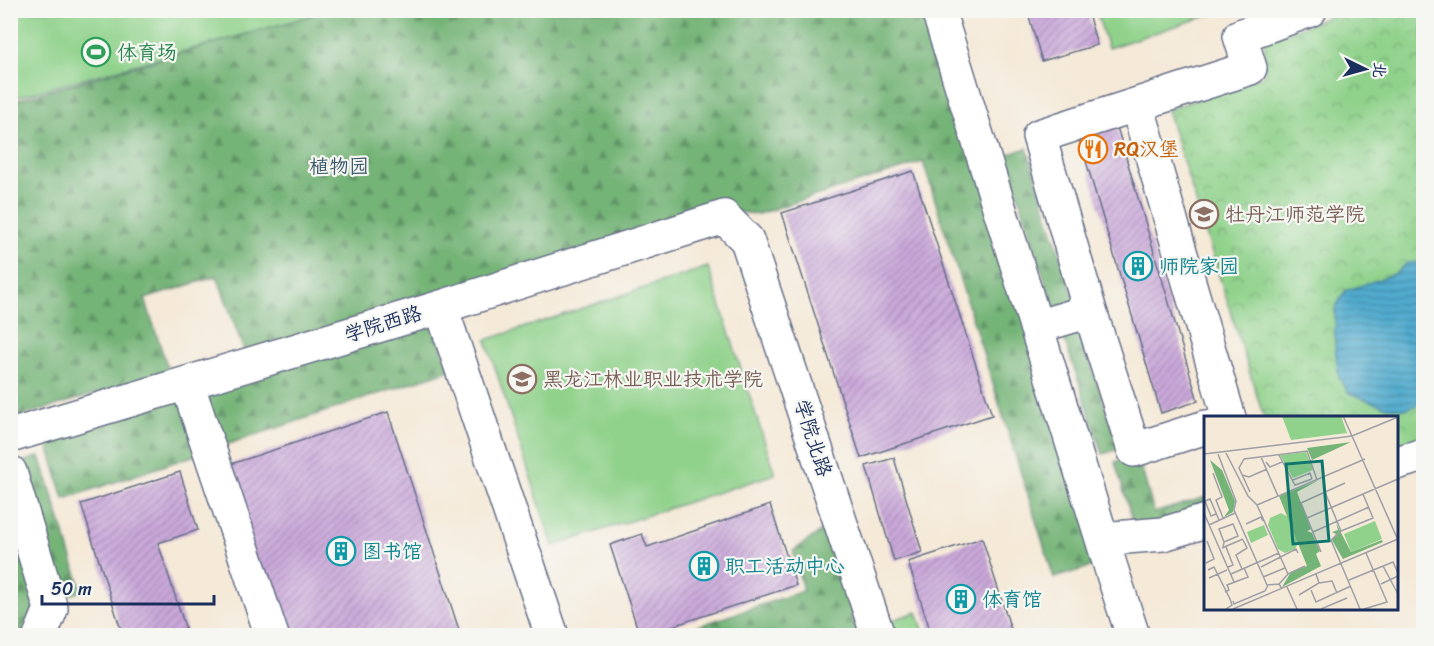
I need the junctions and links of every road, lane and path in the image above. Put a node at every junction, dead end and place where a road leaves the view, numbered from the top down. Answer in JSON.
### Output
{"nodes":[{"id":1,"x":938,"y":10,"type":"edge"},
{"id":2,"x":1310,"y":10,"type":"edge"},
{"id":3,"x":1137,"y":105,"type":"junction"},
{"id":4,"x":747,"y":240,"type":"joint"},
{"id":5,"x":441,"y":307,"type":"junction"},
{"id":6,"x":1090,"y":311,"type":"junction"},
{"id":7,"x":1036,"y":327,"type":"junction"},
{"id":8,"x":187,"y":383,"type":"junction"},
{"id":9,"x":1228,"y":416,"type":"edge"},
{"id":10,"x":1204,"y":428,"type":"edge"},
{"id":11,"x":10,"y":436,"type":"edge"},
{"id":12,"x":1424,"y":455,"type":"edge"},
{"id":13,"x":1398,"y":463,"type":"edge"},
{"id":14,"x":10,"y":472,"type":"edge"},
{"id":15,"x":1204,"y":522,"type":"edge"},
{"id":16,"x":1102,"y":539,"type":"junction"},
{"id":17,"x":40,"y":636,"type":"edge"},
{"id":18,"x":272,"y":636,"type":"edge"},
{"id":19,"x":552,"y":636,"type":"edge"},
{"id":20,"x":878,"y":636,"type":"edge"},
{"id":21,"x":1133,"y":636,"type":"edge"}],
"edges":[{"from":1,"to":7,"type":"street"},
{"from":2,"to":3,"type":"street"},
{"from":3,"to":6,"type":"street"},
{"from":3,"to":9,"type":"street"},
{"from":4,"to":5,"type":"street","name":"学院西路"},
{"from":4,"to":20,"type":"street","name":"学院北路"},
{"from":5,"to":8,"type":"street","name":"学院西路"},
{"from":5,"to":19,"type":"street"},
{"from":6,"to":7,"type":"street"},
{"from":6,"to":10,"type":"street"},
{"from":7,"to":16,"type":"street"},
{"from":8,"to":11,"type":"street","name":"学院西路"},
{"from":8,"to":18,"type":"street"},
{"from":12,"to":13,"type":"street"},
{"from":14,"to":17,"type":"street"},
{"from":15,"to":16,"type":"street"},
{"from":16,"to":21,"type":"street"}]}
